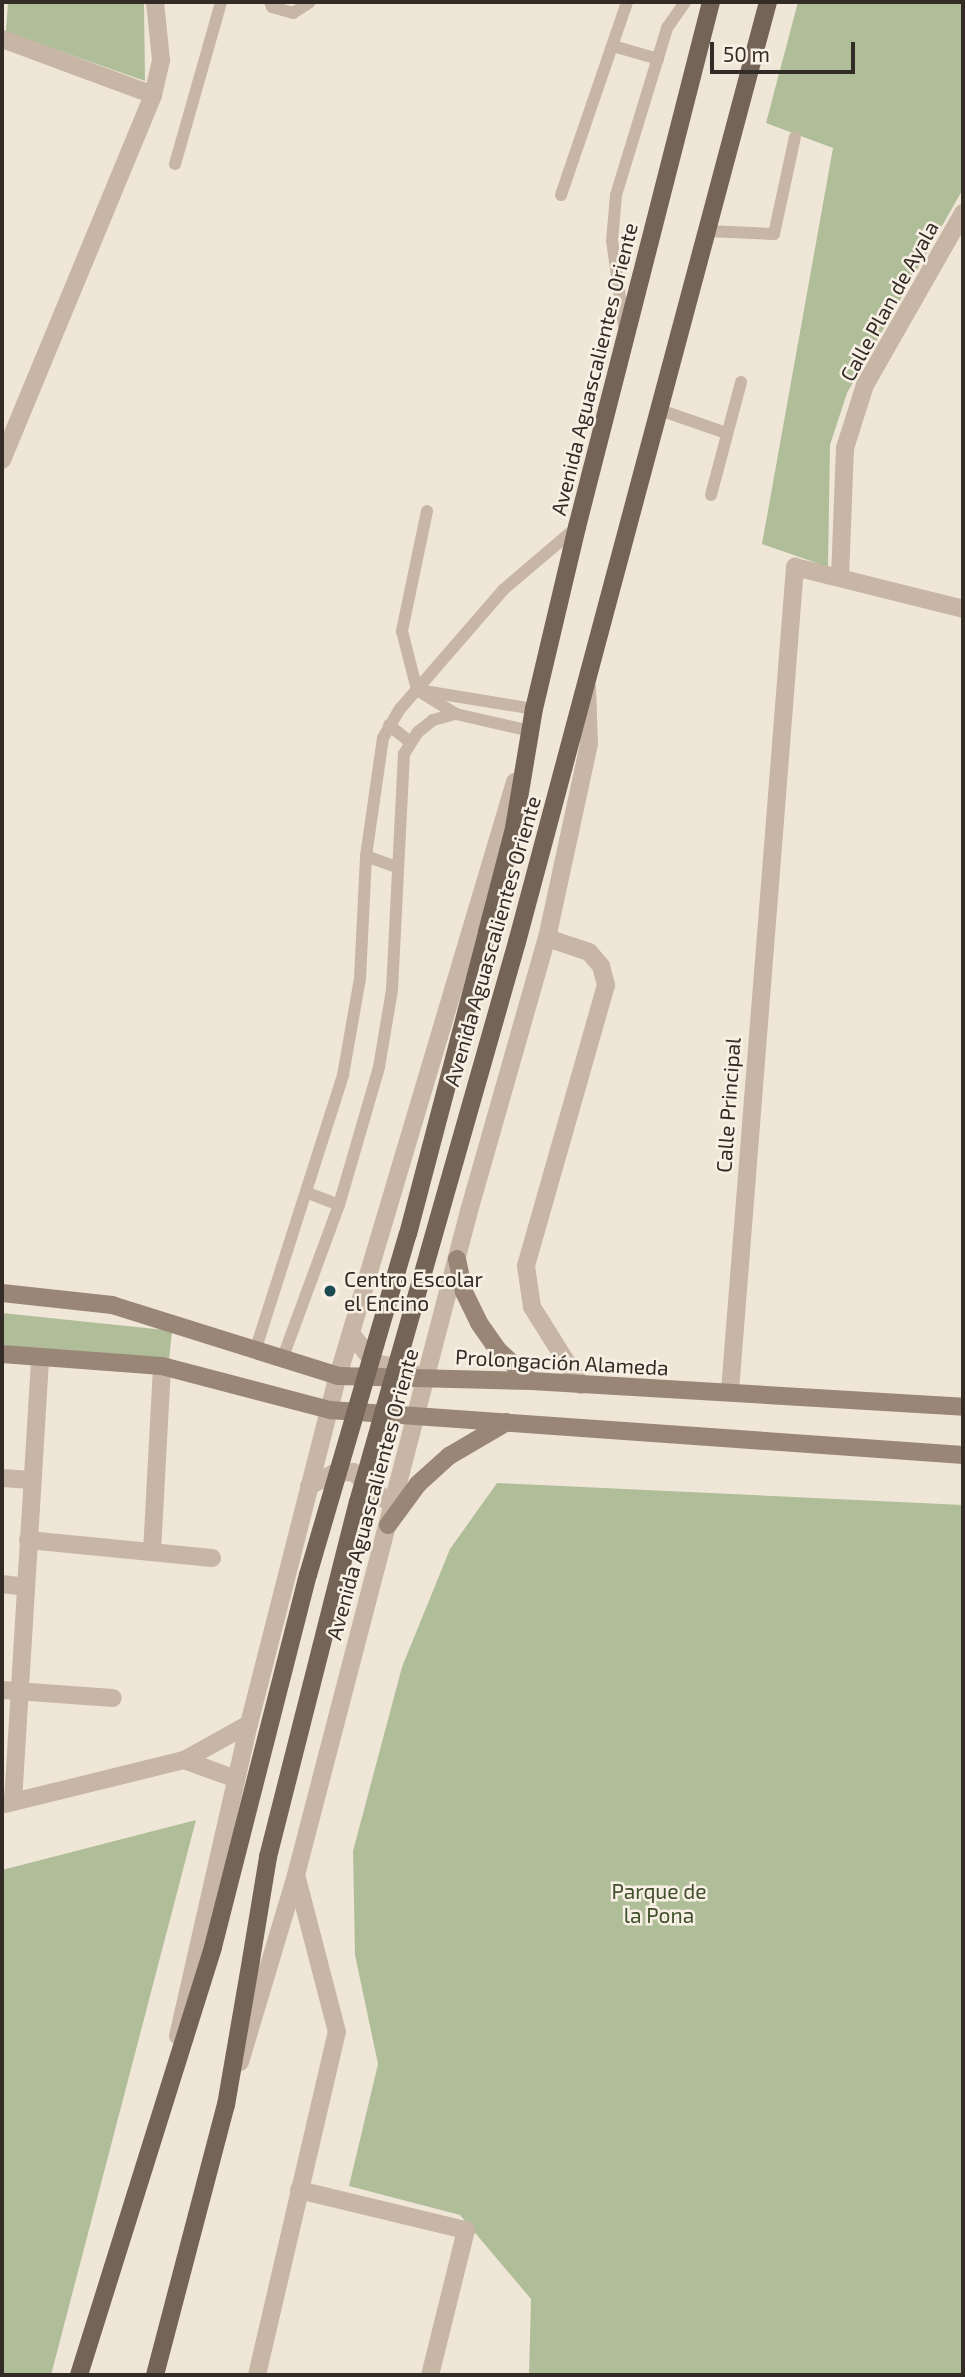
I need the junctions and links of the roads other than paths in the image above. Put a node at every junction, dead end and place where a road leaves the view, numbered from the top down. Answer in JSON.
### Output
{"nodes":[{"id":1,"x":155,"y":2,"type":"edge"},
{"id":2,"x":221,"y":2,"type":"edge"},
{"id":3,"x":270,"y":2,"type":"edge"},
{"id":4,"x":310,"y":2,"type":"edge"},
{"id":5,"x":627,"y":2,"type":"edge"},
{"id":6,"x":685,"y":2,"type":"edge"},
{"id":7,"x":711,"y":2,"type":"edge"},
{"id":8,"x":768,"y":2,"type":"edge"},
{"id":9,"x":2,"y":39,"type":"edge"},
{"id":10,"x":613,"y":46,"type":"junction"},
{"id":11,"x":658,"y":59,"type":"junction"},
{"id":12,"x":153,"y":95,"type":"junction"},
{"id":13,"x":795,"y":137,"type":"dead end"},
{"id":14,"x":175,"y":164,"type":"dead end"},
{"id":15,"x":561,"y":195,"type":"dead end"},
{"id":16,"x":963,"y":213,"type":"edge"},
{"id":17,"x":707,"y":231,"type":"junction"},
{"id":18,"x":626,"y":336,"type":"junction"},
{"id":19,"x":741,"y":382,"type":"dead end"},
{"id":20,"x":660,"y":410,"type":"junction"},
{"id":21,"x":726,"y":433,"type":"junction"},
{"id":22,"x":2,"y":460,"type":"edge"},
{"id":23,"x":711,"y":495,"type":"dead end"},
{"id":24,"x":427,"y":511,"type":"dead end"},
{"id":25,"x":577,"y":527,"type":"junction"},
{"id":26,"x":840,"y":578,"type":"junction"},
{"id":27,"x":963,"y":609,"type":"edge"},
{"id":28,"x":587,"y":687,"type":"junction"},
{"id":29,"x":417,"y":690,"type":"junction"},
{"id":30,"x":534,"y":709,"type":"junction"},
{"id":31,"x":456,"y":714,"type":"junction"},
{"id":32,"x":389,"y":725,"type":"junction"},
{"id":33,"x":530,"y":731,"type":"junction"},
{"id":34,"x":410,"y":742,"type":"junction"},
{"id":35,"x":525,"y":749,"type":"junction"},
{"id":36,"x":366,"y":856,"type":"junction"},
{"id":37,"x":396,"y":867,"type":"junction"},
{"id":38,"x":547,"y":938,"type":"junction"},
{"id":39,"x":309,"y":1193,"type":"junction"},
{"id":40,"x":339,"y":1205,"type":"junction"},
{"id":41,"x":457,"y":1259,"type":"junction"},
{"id":42,"x":2,"y":1293,"type":"edge"},
{"id":43,"x":352,"y":1335,"type":"junction"},
{"id":44,"x":256,"y":1348,"type":"junction"},
{"id":45,"x":2,"y":1354,"type":"edge"},
{"id":46,"x":40,"y":1356,"type":"junction"},
{"id":47,"x":283,"y":1357,"type":"junction"},
{"id":48,"x":162,"y":1366,"type":"junction"},
{"id":49,"x":428,"y":1373,"type":"junction"},
{"id":50,"x":338,"y":1376,"type":"junction"},
{"id":51,"x":531,"y":1381,"type":"junction"},
{"id":52,"x":581,"y":1385,"type":"junction"},
{"id":53,"x":730,"y":1391,"type":"junction"},
{"id":54,"x":963,"y":1407,"type":"edge"},
{"id":55,"x":330,"y":1410,"type":"junction"},
{"id":56,"x":417,"y":1416,"type":"junction"},
{"id":57,"x":510,"y":1421,"type":"junction"},
{"id":58,"x":963,"y":1455,"type":"edge"},
{"id":59,"x":2,"y":1478,"type":"edge"},
{"id":60,"x":32,"y":1480,"type":"junction"},
{"id":61,"x":309,"y":1486,"type":"junction"},
{"id":62,"x":393,"y":1506,"type":"junction"},
{"id":63,"x":388,"y":1525,"type":"junction"},
{"id":64,"x":28,"y":1540,"type":"junction"},
{"id":65,"x":152,"y":1552,"type":"junction"},
{"id":66,"x":212,"y":1558,"type":"dead end"},
{"id":67,"x":2,"y":1584,"type":"edge"},
{"id":68,"x":25,"y":1587,"type":"junction"},
{"id":69,"x":10,"y":1691,"type":"edge"},
{"id":70,"x":113,"y":1698,"type":"dead end"},
{"id":71,"x":248,"y":1724,"type":"junction"},
{"id":72,"x":184,"y":1760,"type":"junction"},
{"id":73,"x":236,"y":1779,"type":"junction"},
{"id":74,"x":8,"y":1803,"type":"edge"},
{"id":75,"x":296,"y":1875,"type":"junction"},
{"id":76,"x":168,"y":2082,"type":"junction"},
{"id":77,"x":226,"y":2105,"type":"junction"},
{"id":78,"x":299,"y":2190,"type":"junction"},
{"id":79,"x":79,"y":2375,"type":"edge"},
{"id":80,"x":155,"y":2375,"type":"edge"},
{"id":81,"x":257,"y":2375,"type":"edge"},
{"id":82,"x":430,"y":2375,"type":"edge"}],
"edges":[{"from":1,"to":12,"type":"street"},
{"from":2,"to":14,"type":"lane"},
{"from":3,"to":4,"type":"lane"},
{"from":5,"to":10,"type":"lane"},
{"from":6,"to":11,"type":"lane"},
{"from":7,"to":18,"type":"main road","name":"Avenida Aguascalientes Oriente"},
{"from":8,"to":17,"type":"main road","name":"Avenida Aguascalientes Oriente"},
{"from":9,"to":12,"type":"street"},
{"from":10,"to":11,"type":"lane"},
{"from":10,"to":15,"type":"lane"},
{"from":11,"to":18,"type":"lane"},
{"from":12,"to":22,"type":"street"},
{"from":13,"to":17,"type":"lane"},
{"from":16,"to":26,"type":"street","name":"Calle Plan de Ayala"},
{"from":17,"to":20,"type":"main road","name":"Avenida Aguascalientes Oriente"},
{"from":18,"to":25,"type":"main road","name":"Avenida Aguascalientes Oriente"},
{"from":19,"to":21,"type":"lane"},
{"from":20,"to":21,"type":"lane"},
{"from":20,"to":28,"type":"main road","name":"Avenida Aguascalientes Oriente"},
{"from":21,"to":23,"type":"lane"},
{"from":24,"to":29,"type":"lane"},
{"from":25,"to":29,"type":"lane"},
{"from":25,"to":30,"type":"main road","name":"Avenida Aguascalientes Oriente"},
{"from":26,"to":27,"type":"street"},
{"from":26,"to":53,"type":"street","name":"Calle Principal"},
{"from":28,"to":38,"type":"street","name":"Avenida Aguascalientes Oriente"},
{"from":28,"to":77,"type":"main road","name":"Avenida Aguascalientes Oriente","bridge":true},
{"from":29,"to":30,"type":"lane"},
{"from":29,"to":31,"type":"lane"},
{"from":29,"to":32,"type":"lane"},
{"from":30,"to":33,"type":"main road","name":"Avenida Aguascalientes Oriente"},
{"from":31,"to":33,"type":"lane"},
{"from":31,"to":34,"type":"lane"},
{"from":32,"to":34,"type":"lane"},
{"from":32,"to":36,"type":"lane"},
{"from":33,"to":35,"type":"main road","name":"Avenida Aguascalientes Oriente"},
{"from":34,"to":37,"type":"lane"},
{"from":35,"to":43,"type":"street","name":"Avenida Aguascalientes Oriente"},
{"from":35,"to":76,"type":"main road","name":"Avenida Aguascalientes Oriente","bridge":true},
{"from":36,"to":37,"type":"lane"},
{"from":36,"to":39,"type":"lane"},
{"from":37,"to":40,"type":"lane"},
{"from":38,"to":41,"type":"street","name":"Avenida Aguascalientes Oriente"},
{"from":38,"to":52,"type":"street"},
{"from":39,"to":40,"type":"lane"},
{"from":39,"to":44,"type":"lane"},
{"from":40,"to":47,"type":"lane"},
{"from":41,"to":49,"type":"street","name":"Avenida Aguascalientes Oriente"},
{"from":41,"to":51,"type":"main road"},
{"from":42,"to":44,"type":"main road","name":"Prolongación Alameda"},
{"from":43,"to":49,"type":"street"},
{"from":43,"to":50,"type":"street","name":"Avenida Aguascalientes Oriente"},
{"from":44,"to":47,"type":"main road","name":"Prolongación Alameda"},
{"from":45,"to":46,"type":"main road"},
{"from":46,"to":48,"type":"main road"},
{"from":46,"to":60,"type":"street"},
{"from":47,"to":50,"type":"main road","name":"Prolongación Alameda"},
{"from":48,"to":55,"type":"main road"},
{"from":48,"to":65,"type":"street"},
{"from":49,"to":50,"type":"main road","name":"Prolongación Alameda"},
{"from":49,"to":51,"type":"main road","name":"Prolongación Alameda"},
{"from":49,"to":56,"type":"street","name":"Avenida Aguascalientes Oriente"},
{"from":50,"to":55,"type":"street","name":"Avenida Aguascalientes Oriente"},
{"from":51,"to":52,"type":"main road","name":"Prolongación Alameda"},
{"from":52,"to":53,"type":"main road","name":"Prolongación Alameda"},
{"from":53,"to":54,"type":"main road","name":"Prolongación Alameda"},
{"from":55,"to":56,"type":"main road"},
{"from":55,"to":61,"type":"street","name":"Avenida Aguascalientes Oriente"},
{"from":56,"to":57,"type":"main road"},
{"from":56,"to":62,"type":"street","name":"Avenida Aguascalientes Oriente"},
{"from":57,"to":58,"type":"main road"},
{"from":57,"to":63,"type":"main road"},
{"from":59,"to":60,"type":"street"},
{"from":60,"to":64,"type":"street"},
{"from":61,"to":62,"type":"street"},
{"from":61,"to":71,"type":"street","name":"Avenida Aguascalientes Oriente"},
{"from":62,"to":63,"type":"street","name":"Avenida Aguascalientes Oriente"},
{"from":63,"to":75,"type":"street","name":"Avenida Aguascalientes Oriente"},
{"from":64,"to":65,"type":"street"},
{"from":64,"to":68,"type":"street"},
{"from":65,"to":66,"type":"street"},
{"from":67,"to":68,"type":"street"},
{"from":68,"to":69,"type":"street"},
{"from":69,"to":70,"type":"street"},
{"from":69,"to":74,"type":"street"},
{"from":71,"to":72,"type":"street"},
{"from":71,"to":73,"type":"street","name":"Avenida Aguascalientes Oriente"},
{"from":72,"to":73,"type":"street"},
{"from":72,"to":74,"type":"street"},
{"from":73,"to":76,"type":"street","name":"Avenida Aguascalientes Oriente"},
{"from":75,"to":77,"type":"street","name":"Avenida Aguascalientes Oriente"},
{"from":75,"to":78,"type":"street"},
{"from":76,"to":79,"type":"main road","name":"Avenida Aguascalientes Oriente"},
{"from":77,"to":80,"type":"main road","name":"Avenida Aguascalientes Oriente"},
{"from":78,"to":81,"type":"street"},
{"from":78,"to":82,"type":"street"}]}
